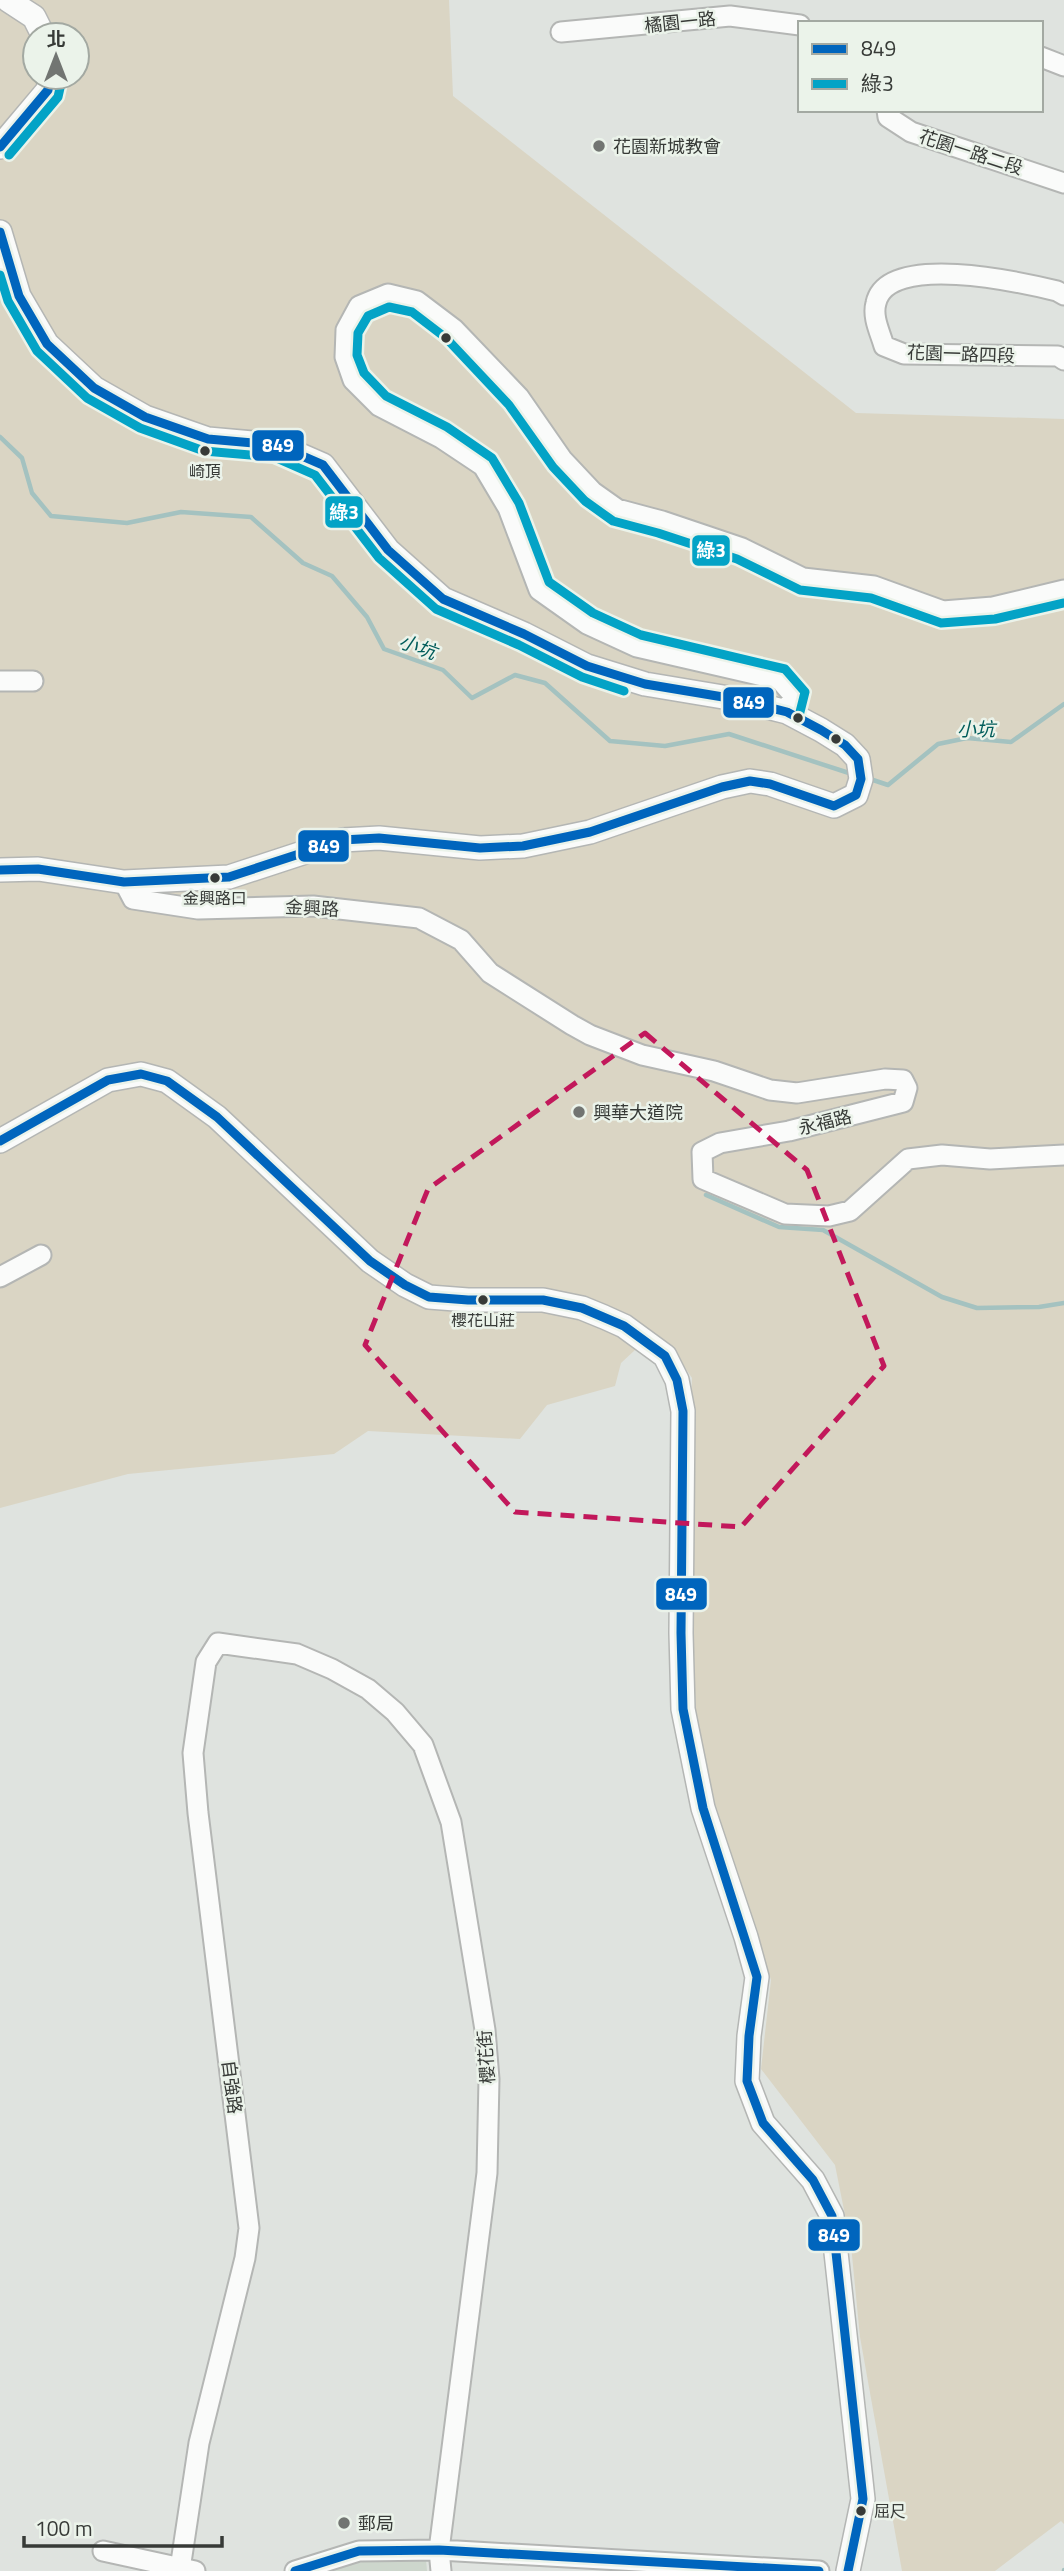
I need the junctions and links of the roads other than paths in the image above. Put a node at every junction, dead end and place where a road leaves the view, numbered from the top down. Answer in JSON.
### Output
{"nodes":[{"id":1,"x":8,"y":0,"type":"edge"},
{"id":2,"x":36,"y":21,"type":"edge"},
{"id":3,"x":798,"y":25,"type":"edge"},
{"id":4,"x":561,"y":32,"type":"dead end"},
{"id":5,"x":1043,"y":58,"type":"edge"},
{"id":6,"x":1064,"y":66,"type":"edge"},
{"id":7,"x":47,"y":91,"type":"edge"},
{"id":8,"x":887,"y":112,"type":"edge"},
{"id":9,"x":0,"y":147,"type":"edge"},
{"id":10,"x":1064,"y":183,"type":"edge"},
{"id":11,"x":0,"y":232,"type":"edge"},
{"id":12,"x":1064,"y":295,"type":"edge"},
{"id":13,"x":1064,"y":360,"type":"edge"},
{"id":14,"x":1064,"y":590,"type":"edge"},
{"id":15,"x":0,"y":681,"type":"edge"},
{"id":16,"x":33,"y":681,"type":"dead end"},
{"id":17,"x":787,"y":712,"type":"junction"},
{"id":18,"x":0,"y":870,"type":"edge"},
{"id":19,"x":124,"y":882,"type":"junction"},
{"id":20,"x":491,"y":973,"type":"joint"},
{"id":21,"x":0,"y":1140,"type":"edge"},
{"id":22,"x":1064,"y":1155,"type":"edge"},
{"id":23,"x":41,"y":1255,"type":"dead end"},
{"id":24,"x":0,"y":1277,"type":"edge"},
{"id":25,"x":258,"y":1647,"type":"joint"},
{"id":26,"x":439,"y":2550,"type":"junction"},
{"id":27,"x":103,"y":2551,"type":"dead end"},
{"id":28,"x":188,"y":2570,"type":"edge"},
{"id":29,"x":295,"y":2571,"type":"edge"},
{"id":30,"x":441,"y":2571,"type":"edge"},
{"id":31,"x":819,"y":2571,"type":"edge"},
{"id":32,"x":848,"y":2571,"type":"edge"}],
"edges":[{"from":1,"to":2,"type":"main road"},
{"from":3,"to":4,"type":"street","name":"橘園一路"},
{"from":5,"to":6,"type":"street"},
{"from":7,"to":9,"type":"main road"},
{"from":8,"to":10,"type":"street","name":"花園一路二段"},
{"from":11,"to":17,"type":"main road"},
{"from":12,"to":13,"type":"street","name":"花園一路四段"},
{"from":14,"to":17,"type":"street"},
{"from":15,"to":16,"type":"street"},
{"from":17,"to":19,"type":"main road"},
{"from":18,"to":19,"type":"main road"},
{"from":19,"to":20,"type":"street","name":"金興路"},
{"from":20,"to":22,"type":"street","name":"永福路"},
{"from":21,"to":32,"type":"main road"},
{"from":23,"to":24,"type":"street"},
{"from":25,"to":26,"type":"street","name":"櫻花街"},
{"from":25,"to":28,"type":"street","name":"自強路"},
{"from":26,"to":29,"type":"street"},
{"from":26,"to":30,"type":"street","name":"櫻花街"},
{"from":26,"to":31,"type":"street"},
{"from":27,"to":28,"type":"street"}]}
